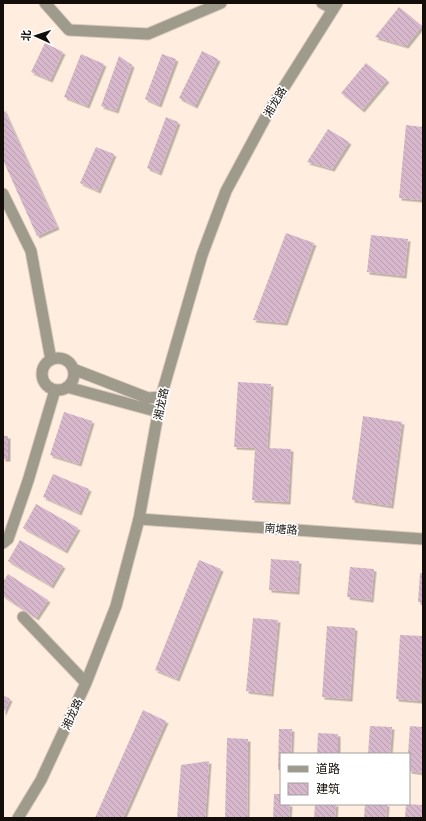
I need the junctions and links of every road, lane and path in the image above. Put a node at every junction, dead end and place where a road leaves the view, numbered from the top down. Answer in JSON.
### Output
{"nodes":[{"id":1,"x":45,"y":3,"type":"edge"},
{"id":2,"x":221,"y":3,"type":"edge"},
{"id":3,"x":322,"y":3,"type":"edge"},
{"id":4,"x":335,"y":6,"type":"edge"},
{"id":5,"x":3,"y":194,"type":"edge"},
{"id":6,"x":52,"y":360,"type":"junction"},
{"id":7,"x":73,"y":369,"type":"junction"},
{"id":8,"x":67,"y":387,"type":"junction"},
{"id":9,"x":56,"y":390,"type":"junction"},
{"id":10,"x":161,"y":397,"type":"junction"},
{"id":11,"x":159,"y":412,"type":"junction"},
{"id":12,"x":139,"y":520,"type":"junction"},
{"id":13,"x":423,"y":539,"type":"edge"},
{"id":14,"x":3,"y":543,"type":"edge"},
{"id":15,"x":23,"y":617,"type":"dead end"},
{"id":16,"x":86,"y":683,"type":"junction"},
{"id":17,"x":18,"y":818,"type":"edge"}],
"edges":[{"from":1,"to":2,"type":"street"},
{"from":3,"to":4,"type":"street"},
{"from":4,"to":10,"type":"street","name":"湘龙路"},
{"from":5,"to":6,"type":"street"},
{"from":6,"to":7,"type":"street"},
{"from":6,"to":9,"type":"street"},
{"from":7,"to":8,"type":"street"},
{"from":7,"to":10,"type":"street"},
{"from":8,"to":9,"type":"street"},
{"from":8,"to":11,"type":"street"},
{"from":9,"to":14,"type":"street"},
{"from":10,"to":11,"type":"street","name":"湘龙路"},
{"from":11,"to":12,"type":"street","name":"湘龙路"},
{"from":12,"to":13,"type":"street","name":"南塘路"},
{"from":12,"to":16,"type":"street","name":"湘龙路"},
{"from":15,"to":16,"type":"street"},
{"from":16,"to":17,"type":"street","name":"湘龙路"}]}
